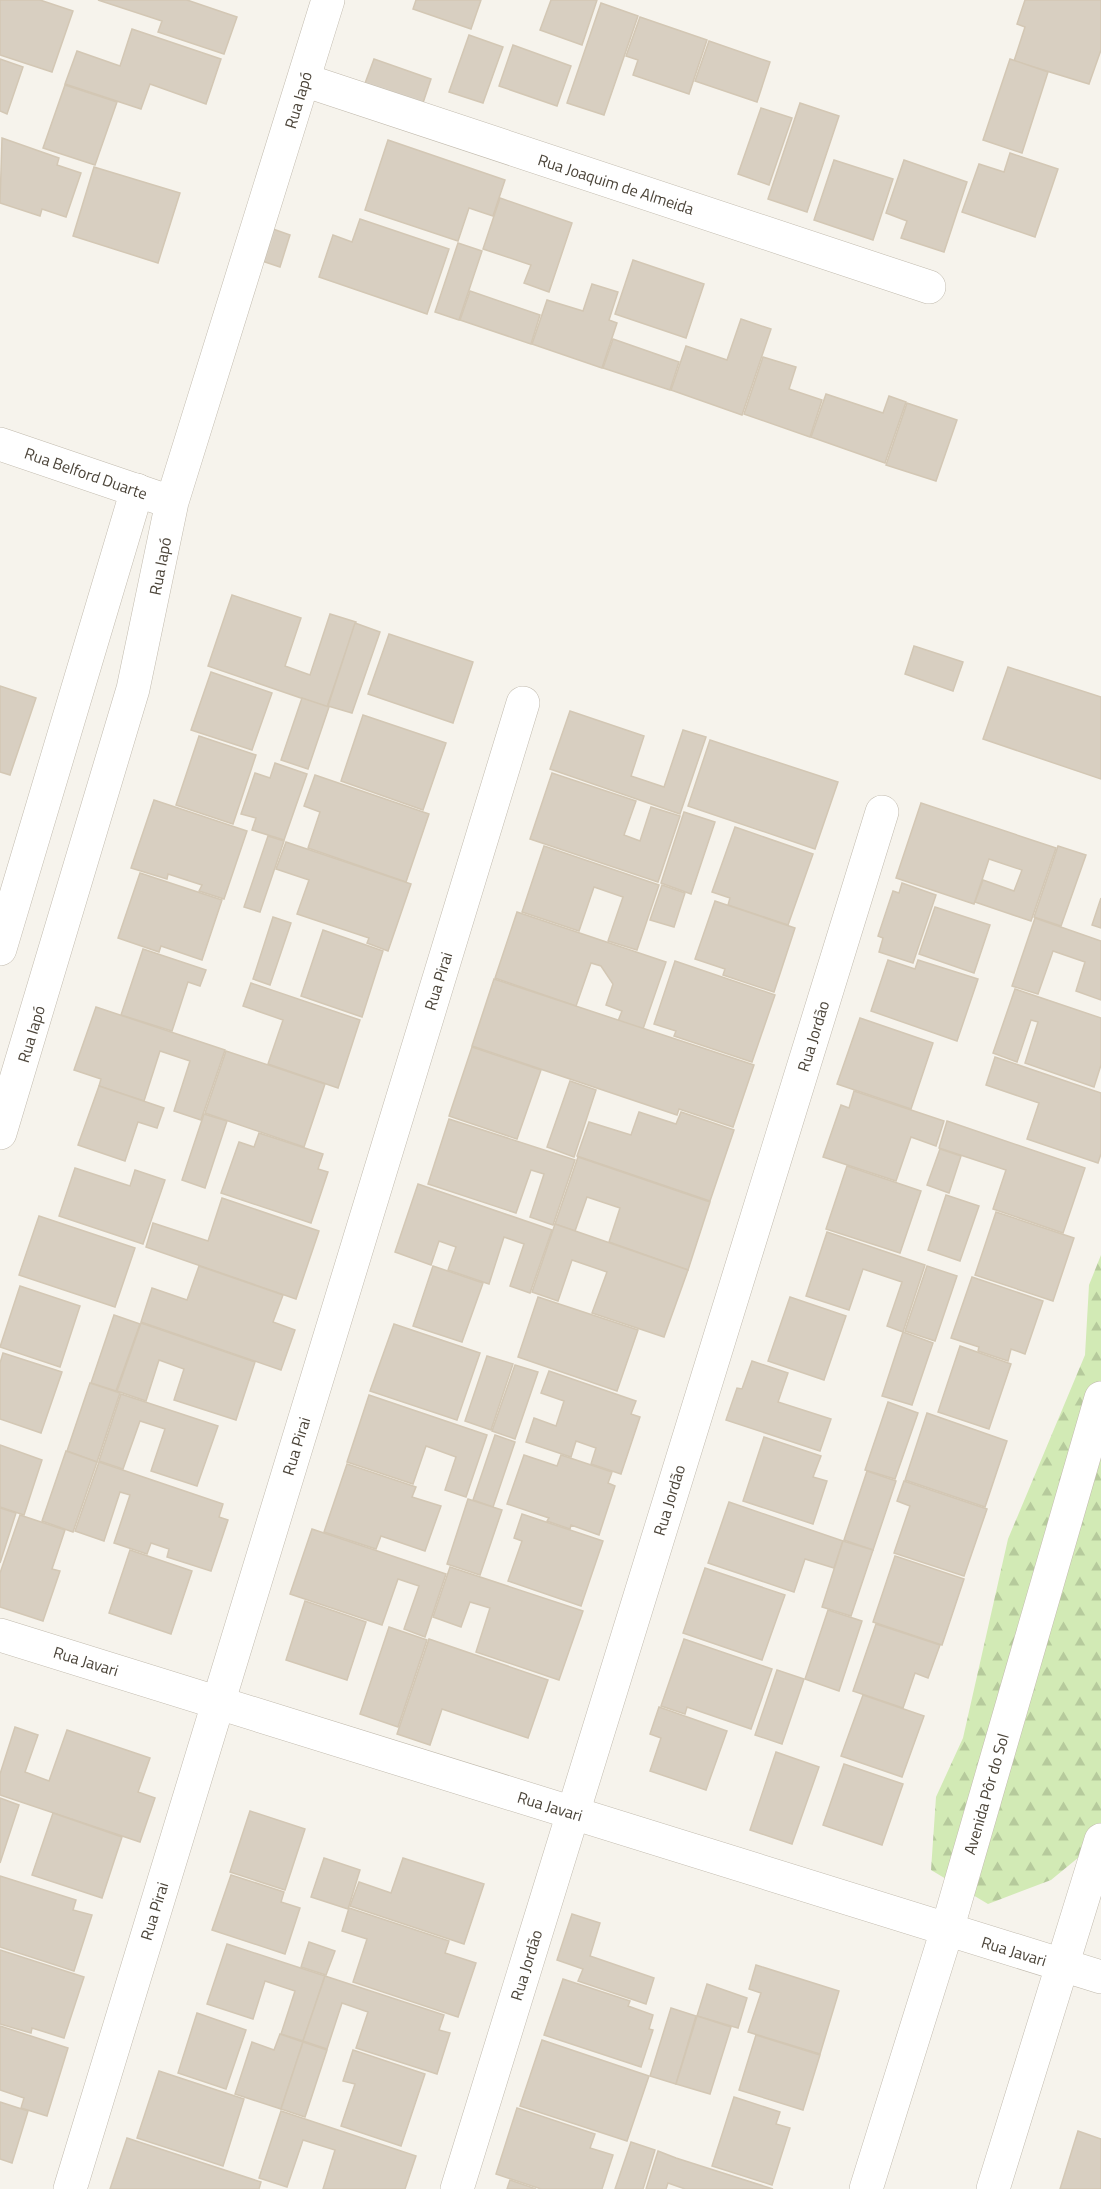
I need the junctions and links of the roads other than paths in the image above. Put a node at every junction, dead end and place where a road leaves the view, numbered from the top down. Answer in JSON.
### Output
{"nodes":[{"id":1,"x":328,"y":0,"type":"edge"},
{"id":2,"x":304,"y":80,"type":"junction"},
{"id":3,"x":929,"y":287,"type":"dead end"},
{"id":4,"x":0,"y":444,"type":"edge"},
{"id":5,"x":137,"y":490,"type":"junction"},
{"id":6,"x":172,"y":502,"type":"junction"},
{"id":7,"x":523,"y":703,"type":"dead end"},
{"id":8,"x":882,"y":812,"type":"dead end"},
{"id":9,"x":0,"y":950,"type":"edge"},
{"id":10,"x":0,"y":1133,"type":"edge"},
{"id":11,"x":1101,"y":1398,"type":"edge"},
{"id":12,"x":0,"y":1635,"type":"edge"},
{"id":13,"x":218,"y":1702,"type":"junction"},
{"id":14,"x":573,"y":1813,"type":"junction"},
{"id":15,"x":1101,"y":1840,"type":"edge"},
{"id":16,"x":947,"y":1930,"type":"junction"},
{"id":17,"x":1061,"y":1965,"type":"junction"},
{"id":18,"x":1101,"y":1977,"type":"edge"},
{"id":19,"x":69,"y":2189,"type":"edge"},
{"id":20,"x":458,"y":2189,"type":"edge"},
{"id":21,"x":866,"y":2189,"type":"edge"},
{"id":22,"x":993,"y":2189,"type":"edge"}],
"edges":[{"from":1,"to":2,"type":"street","name":"Rua Iapó"},
{"from":2,"to":3,"type":"street","name":"Rua Joaquim de Almeida"},
{"from":2,"to":6,"type":"street","name":"Rua Iapó"},
{"from":4,"to":5,"type":"street","name":"Rua Belford Duarte"},
{"from":5,"to":6,"type":"street","name":"Rua Belford Duarte"},
{"from":5,"to":9,"type":"street"},
{"from":6,"to":10,"type":"street","name":"Rua Iapó"},
{"from":7,"to":13,"type":"street","name":"Rua Pirai"},
{"from":8,"to":14,"type":"street","name":"Rua Jordão"},
{"from":11,"to":16,"type":"street","name":"Avenida Pôr do Sol"},
{"from":12,"to":13,"type":"street","name":"Rua Javari"},
{"from":13,"to":14,"type":"street","name":"Rua Javari"},
{"from":13,"to":19,"type":"street","name":"Rua Pirai"},
{"from":14,"to":16,"type":"street","name":"Rua Javari"},
{"from":14,"to":20,"type":"street","name":"Rua Jordão"},
{"from":15,"to":17,"type":"street"},
{"from":16,"to":17,"type":"street","name":"Rua Javari"},
{"from":16,"to":21,"type":"street","name":"Avenida Pôr do Sol"},
{"from":17,"to":18,"type":"street","name":"Rua Javari"},
{"from":17,"to":22,"type":"street"}]}
